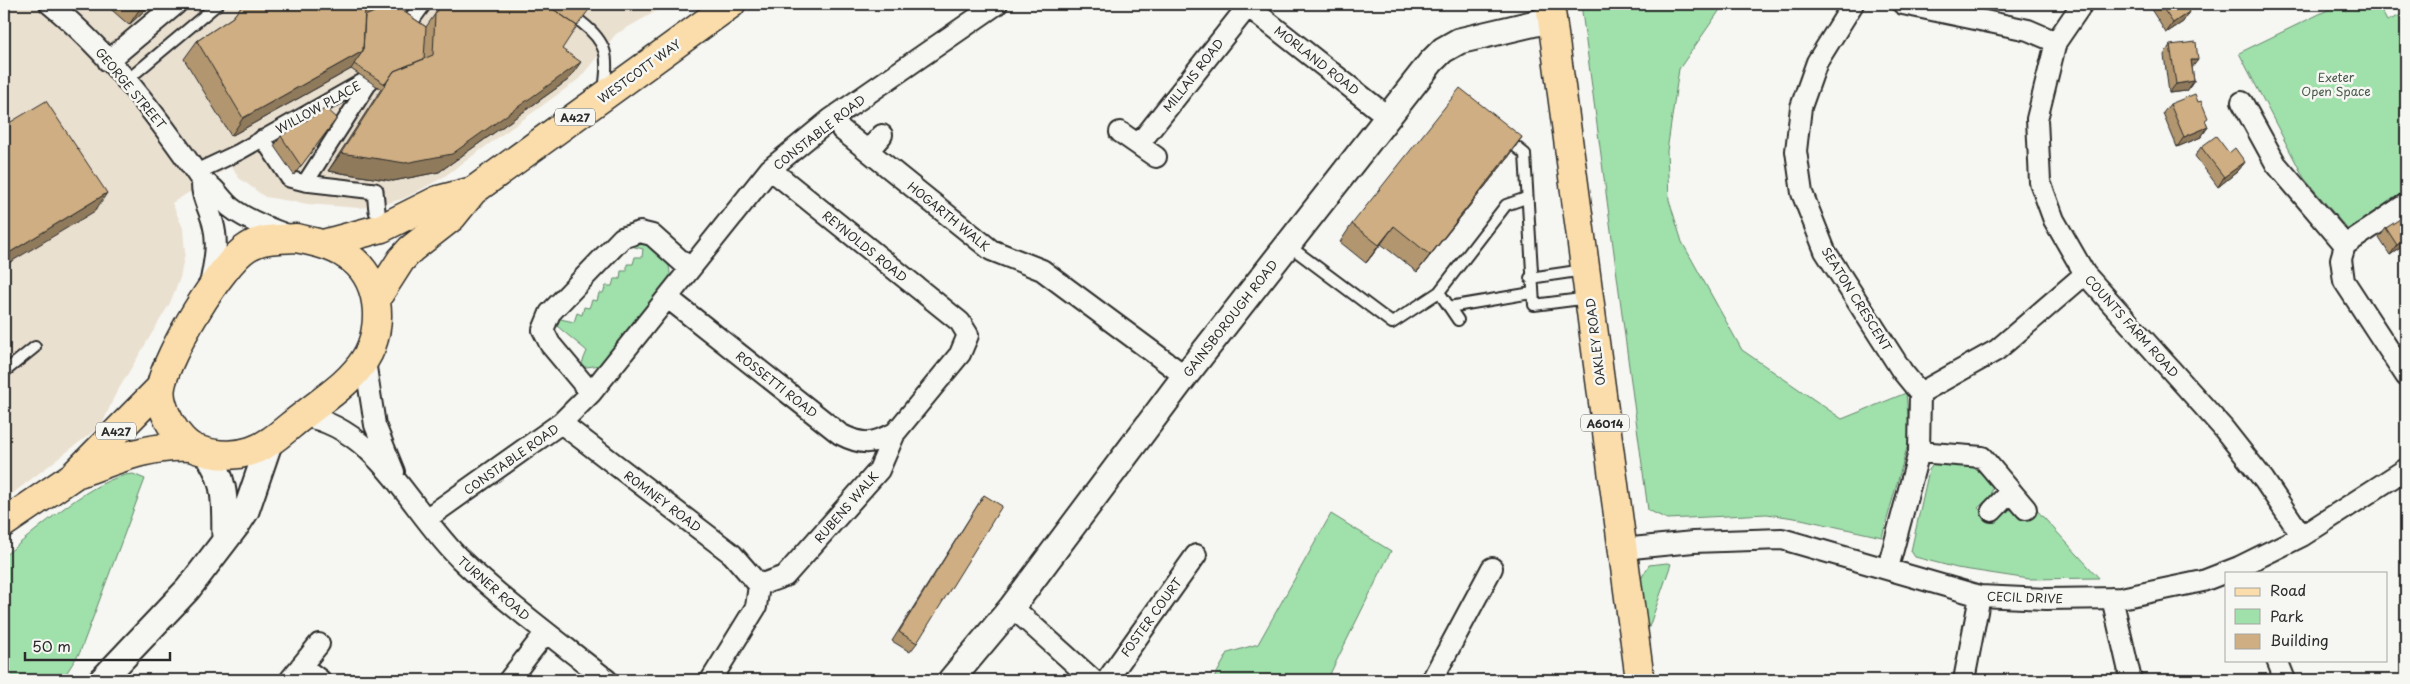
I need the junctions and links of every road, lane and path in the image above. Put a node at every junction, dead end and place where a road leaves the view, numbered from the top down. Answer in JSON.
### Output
{"nodes":[{"id":1,"x":50,"y":4,"type":"edge"},
{"id":2,"x":176,"y":4,"type":"edge"},
{"id":3,"x":218,"y":4,"type":"edge"},
{"id":4,"x":423,"y":4,"type":"edge"},
{"id":5,"x":731,"y":4,"type":"edge"},
{"id":6,"x":997,"y":4,"type":"edge"},
{"id":7,"x":1853,"y":4,"type":"edge"},
{"id":8,"x":1903,"y":4,"type":"edge"},
{"id":9,"x":2082,"y":4,"type":"edge"},
{"id":10,"x":1247,"y":5,"type":"edge"},
{"id":11,"x":1551,"y":12,"type":"edge"},
{"id":12,"x":581,"y":22,"type":"edge"},
{"id":13,"x":2056,"y":42,"type":"junction"},
{"id":14,"x":108,"y":60,"type":"junction"},
{"id":15,"x":374,"y":76,"type":"junction"},
{"id":16,"x":126,"y":81,"type":"junction"},
{"id":17,"x":603,"y":96,"type":"junction"},
{"id":18,"x":2242,"y":102,"type":"dead end"},
{"id":19,"x":1388,"y":116,"type":"junction"},
{"id":20,"x":842,"y":130,"type":"dead end"},
{"id":21,"x":1120,"y":132,"type":"dead end"},
{"id":22,"x":1496,"y":132,"type":"edge"},
{"id":23,"x":882,"y":135,"type":"dead end"},
{"id":24,"x":262,"y":138,"type":"junction"},
{"id":25,"x":1139,"y":144,"type":"junction"},
{"id":26,"x":868,"y":151,"type":"junction"},
{"id":27,"x":1156,"y":157,"type":"dead end"},
{"id":28,"x":770,"y":170,"type":"junction"},
{"id":29,"x":203,"y":174,"type":"junction"},
{"id":30,"x":305,"y":183,"type":"junction"},
{"id":31,"x":473,"y":191,"type":"junction"},
{"id":32,"x":1526,"y":198,"type":"junction"},
{"id":33,"x":2406,"y":204,"type":"edge"},
{"id":34,"x":377,"y":211,"type":"dead end"},
{"id":35,"x":296,"y":238,"type":"junction"},
{"id":36,"x":323,"y":244,"type":"junction"},
{"id":37,"x":2344,"y":244,"type":"junction"},
{"id":38,"x":1288,"y":245,"type":"junction"},
{"id":39,"x":689,"y":268,"type":"junction"},
{"id":40,"x":1586,"y":270,"type":"junction"},
{"id":41,"x":2085,"y":274,"type":"junction"},
{"id":42,"x":1530,"y":278,"type":"junction"},
{"id":43,"x":210,"y":287,"type":"junction"},
{"id":44,"x":1439,"y":292,"type":"junction"},
{"id":45,"x":1532,"y":293,"type":"junction"},
{"id":46,"x":668,"y":298,"type":"junction"},
{"id":47,"x":1590,"y":298,"type":"junction"},
{"id":48,"x":376,"y":299,"type":"junction"},
{"id":49,"x":1449,"y":307,"type":"junction"},
{"id":50,"x":1458,"y":320,"type":"dead end"},
{"id":51,"x":960,"y":322,"type":"joint"},
{"id":52,"x":35,"y":347,"type":"dead end"},
{"id":53,"x":365,"y":361,"type":"junction"},
{"id":54,"x":4,"y":372,"type":"edge"},
{"id":55,"x":1185,"y":376,"type":"junction"},
{"id":56,"x":2406,"y":376,"type":"edge"},
{"id":57,"x":161,"y":387,"type":"junction"},
{"id":58,"x":591,"y":393,"type":"junction"},
{"id":59,"x":1920,"y":393,"type":"junction"},
{"id":60,"x":302,"y":416,"type":"junction"},
{"id":61,"x":561,"y":423,"type":"junction"},
{"id":62,"x":895,"y":433,"type":"junction"},
{"id":63,"x":269,"y":444,"type":"junction"},
{"id":64,"x":198,"y":450,"type":"junction"},
{"id":65,"x":1919,"y":452,"type":"junction"},
{"id":66,"x":2406,"y":469,"type":"edge"},
{"id":67,"x":73,"y":476,"type":"junction"},
{"id":68,"x":397,"y":480,"type":"junction"},
{"id":69,"x":2011,"y":491,"type":"junction"},
{"id":70,"x":2026,"y":509,"type":"dead end"},
{"id":71,"x":1992,"y":511,"type":"dead end"},
{"id":72,"x":426,"y":519,"type":"junction"},
{"id":73,"x":4,"y":523,"type":"edge"},
{"id":74,"x":2302,"y":536,"type":"junction"},
{"id":75,"x":224,"y":539,"type":"junction"},
{"id":76,"x":1622,"y":549,"type":"junction"},
{"id":77,"x":1196,"y":555,"type":"dead end"},
{"id":78,"x":1492,"y":568,"type":"dead end"},
{"id":79,"x":1888,"y":568,"type":"junction"},
{"id":80,"x":2240,"y":570,"type":"edge"},
{"id":81,"x":2225,"y":574,"type":"edge"},
{"id":82,"x":759,"y":585,"type":"junction"},
{"id":83,"x":1980,"y":596,"type":"junction"},
{"id":84,"x":2112,"y":598,"type":"junction"},
{"id":85,"x":1012,"y":607,"type":"junction"},
{"id":86,"x":546,"y":632,"type":"junction"},
{"id":87,"x":319,"y":644,"type":"dead end"},
{"id":88,"x":2278,"y":662,"type":"edge"},
{"id":89,"x":296,"y":673,"type":"edge"},
{"id":90,"x":102,"y":680,"type":"edge"},
{"id":91,"x":320,"y":680,"type":"edge"},
{"id":92,"x":509,"y":680,"type":"edge"},
{"id":93,"x":607,"y":680,"type":"edge"},
{"id":94,"x":711,"y":680,"type":"edge"},
{"id":95,"x":951,"y":680,"type":"edge"},
{"id":96,"x":1093,"y":680,"type":"edge"},
{"id":97,"x":1106,"y":680,"type":"edge"},
{"id":98,"x":1432,"y":680,"type":"edge"},
{"id":99,"x":1640,"y":680,"type":"edge"},
{"id":100,"x":1964,"y":680,"type":"edge"},
{"id":101,"x":2131,"y":680,"type":"edge"},
{"id":102,"x":2286,"y":680,"type":"edge"}],
"edges":[{"from":1,"to":14,"type":"street","name":"GEORGE STREET"},
{"from":2,"to":14,"type":"street"},
{"from":3,"to":16,"type":"lane"},
{"from":4,"to":15,"type":"street","name":"WILLOW PLACE"},
{"from":5,"to":17,"type":"main road","name":"WESTCOTT WAY","number":"A427"},
{"from":6,"to":28,"type":"street","name":"CONSTABLE ROAD"},
{"from":7,"to":59,"type":"street","name":"SEATON CRESCENT"},
{"from":8,"to":13,"type":"street"},
{"from":9,"to":13,"type":"street","name":"COUNTS FARM ROAD"},
{"from":10,"to":19,"type":"street","name":"MORLAND ROAD"},
{"from":10,"to":25,"type":"street","name":"MILLAIS ROAD"},
{"from":11,"to":19,"type":"street","name":"GAINSBOROUGH ROAD"},
{"from":11,"to":40,"type":"main road","name":"OAKLEY ROAD","number":"A6014"},
{"from":12,"to":17,"type":"lane"},
{"from":13,"to":41,"type":"street","name":"COUNTS FARM ROAD"},
{"from":14,"to":16,"type":"street","name":"GEORGE STREET"},
{"from":15,"to":24,"type":"street","name":"WILLOW PLACE"},
{"from":15,"to":30,"type":"street","name":"WILLOW PLACE"},
{"from":16,"to":29,"type":"street","name":"GEORGE STREET"},
{"from":17,"to":31,"type":"main road","name":"WESTCOTT WAY","number":"A427"},
{"from":18,"to":37,"type":"street"},
{"from":19,"to":38,"type":"street","name":"GAINSBOROUGH ROAD"},
{"from":20,"to":26,"type":"street","name":"HOGARTH WALK"},
{"from":21,"to":25,"type":"street"},
{"from":22,"to":32,"type":"lane"},
{"from":23,"to":26,"type":"street"},
{"from":24,"to":29,"type":"street","name":"WILLOW PLACE"},
{"from":24,"to":30,"type":"street","name":"WILLOW PLACE"},
{"from":25,"to":27,"type":"street"},
{"from":26,"to":55,"type":"street","name":"HOGARTH WALK"},
{"from":28,"to":39,"type":"street","name":"CONSTABLE ROAD"},
{"from":28,"to":51,"type":"street","name":"REYNOLDS ROAD"},
{"from":29,"to":35,"type":"street","name":"GEORGE STREET"},
{"from":29,"to":43,"type":"street","name":"GEORGE STREET"},
{"from":30,"to":34,"type":"street","name":"WILLOW PLACE"},
{"from":31,"to":36,"type":"main road","name":"WESTCOTT WAY","number":"A427"},
{"from":31,"to":48,"type":"main road","name":"WESTCOTT WAY","number":"A427"},
{"from":32,"to":42,"type":"lane"},
{"from":32,"to":44,"type":"lane"},
{"from":33,"to":37,"type":"street"},
{"from":35,"to":36,"type":"main road"},
{"from":35,"to":43,"type":"main road"},
{"from":36,"to":48,"type":"main road"},
{"from":37,"to":56,"type":"street"},
{"from":38,"to":44,"type":"lane"},
{"from":38,"to":55,"type":"street","name":"GAINSBOROUGH ROAD"},
{"from":39,"to":46,"type":"street","name":"CONSTABLE ROAD"},
{"from":39,"to":58,"type":"street"},
{"from":40,"to":42,"type":"lane"},
{"from":40,"to":47,"type":"main road","name":"OAKLEY ROAD","number":"A6014"},
{"from":41,"to":59,"type":"street"},
{"from":41,"to":74,"type":"street","name":"COUNTS FARM ROAD"},
{"from":42,"to":45,"type":"lane"},
{"from":43,"to":57,"type":"main road"},
{"from":44,"to":49,"type":"lane"},
{"from":45,"to":47,"type":"lane"},
{"from":45,"to":49,"type":"lane"},
{"from":46,"to":58,"type":"street","name":"CONSTABLE ROAD"},
{"from":46,"to":62,"type":"street","name":"ROSSETTI ROAD"},
{"from":47,"to":76,"type":"main road","name":"OAKLEY ROAD","number":"A6014"},
{"from":48,"to":53,"type":"main road"},
{"from":49,"to":50,"type":"lane"},
{"from":51,"to":62,"type":"street","name":"RUBENS WALK"},
{"from":52,"to":54,"type":"lane"},
{"from":53,"to":60,"type":"main road"},
{"from":53,"to":68,"type":"street","name":"TURNER ROAD"},
{"from":55,"to":85,"type":"street","name":"GAINSBOROUGH ROAD"},
{"from":57,"to":64,"type":"main road"},
{"from":57,"to":67,"type":"main road","number":"A427"},
{"from":58,"to":61,"type":"street","name":"CONSTABLE ROAD"},
{"from":59,"to":65,"type":"street"},
{"from":60,"to":63,"type":"main road"},
{"from":60,"to":68,"type":"street","name":"TURNER ROAD"},
{"from":61,"to":72,"type":"street","name":"CONSTABLE ROAD"},
{"from":61,"to":82,"type":"street","name":"ROMNEY ROAD"},
{"from":62,"to":82,"type":"street","name":"RUBENS WALK"},
{"from":63,"to":64,"type":"main road"},
{"from":63,"to":75,"type":"street"},
{"from":64,"to":67,"type":"main road","number":"A427"},
{"from":64,"to":75,"type":"street"},
{"from":65,"to":69,"type":"street"},
{"from":65,"to":79,"type":"street"},
{"from":66,"to":74,"type":"street","name":"CECIL DRIVE"},
{"from":67,"to":73,"type":"main road","number":"A427"},
{"from":68,"to":72,"type":"street","name":"TURNER ROAD"},
{"from":69,"to":70,"type":"street"},
{"from":69,"to":71,"type":"street"},
{"from":72,"to":86,"type":"street","name":"TURNER ROAD"},
{"from":74,"to":80,"type":"street","name":"CECIL DRIVE"},
{"from":75,"to":90,"type":"street"},
{"from":76,"to":79,"type":"street","name":"CECIL DRIVE"},
{"from":76,"to":99,"type":"main road","name":"OAKLEY ROAD","number":"A6014"},
{"from":77,"to":97,"type":"street","name":"FOSTER COURT"},
{"from":78,"to":98,"type":"street"},
{"from":79,"to":83,"type":"street","name":"CECIL DRIVE"},
{"from":81,"to":84,"type":"street","name":"CECIL DRIVE"},
{"from":82,"to":94,"type":"street"},
{"from":83,"to":84,"type":"street","name":"CECIL DRIVE"},
{"from":83,"to":100,"type":"street"},
{"from":84,"to":101,"type":"street"},
{"from":85,"to":95,"type":"street","name":"GAINSBOROUGH ROAD"},
{"from":85,"to":96,"type":"street"},
{"from":86,"to":92,"type":"street"},
{"from":86,"to":93,"type":"street","name":"TURNER ROAD"},
{"from":87,"to":89,"type":"street"},
{"from":88,"to":102,"type":"street"},
{"from":89,"to":91,"type":"street"}]}
